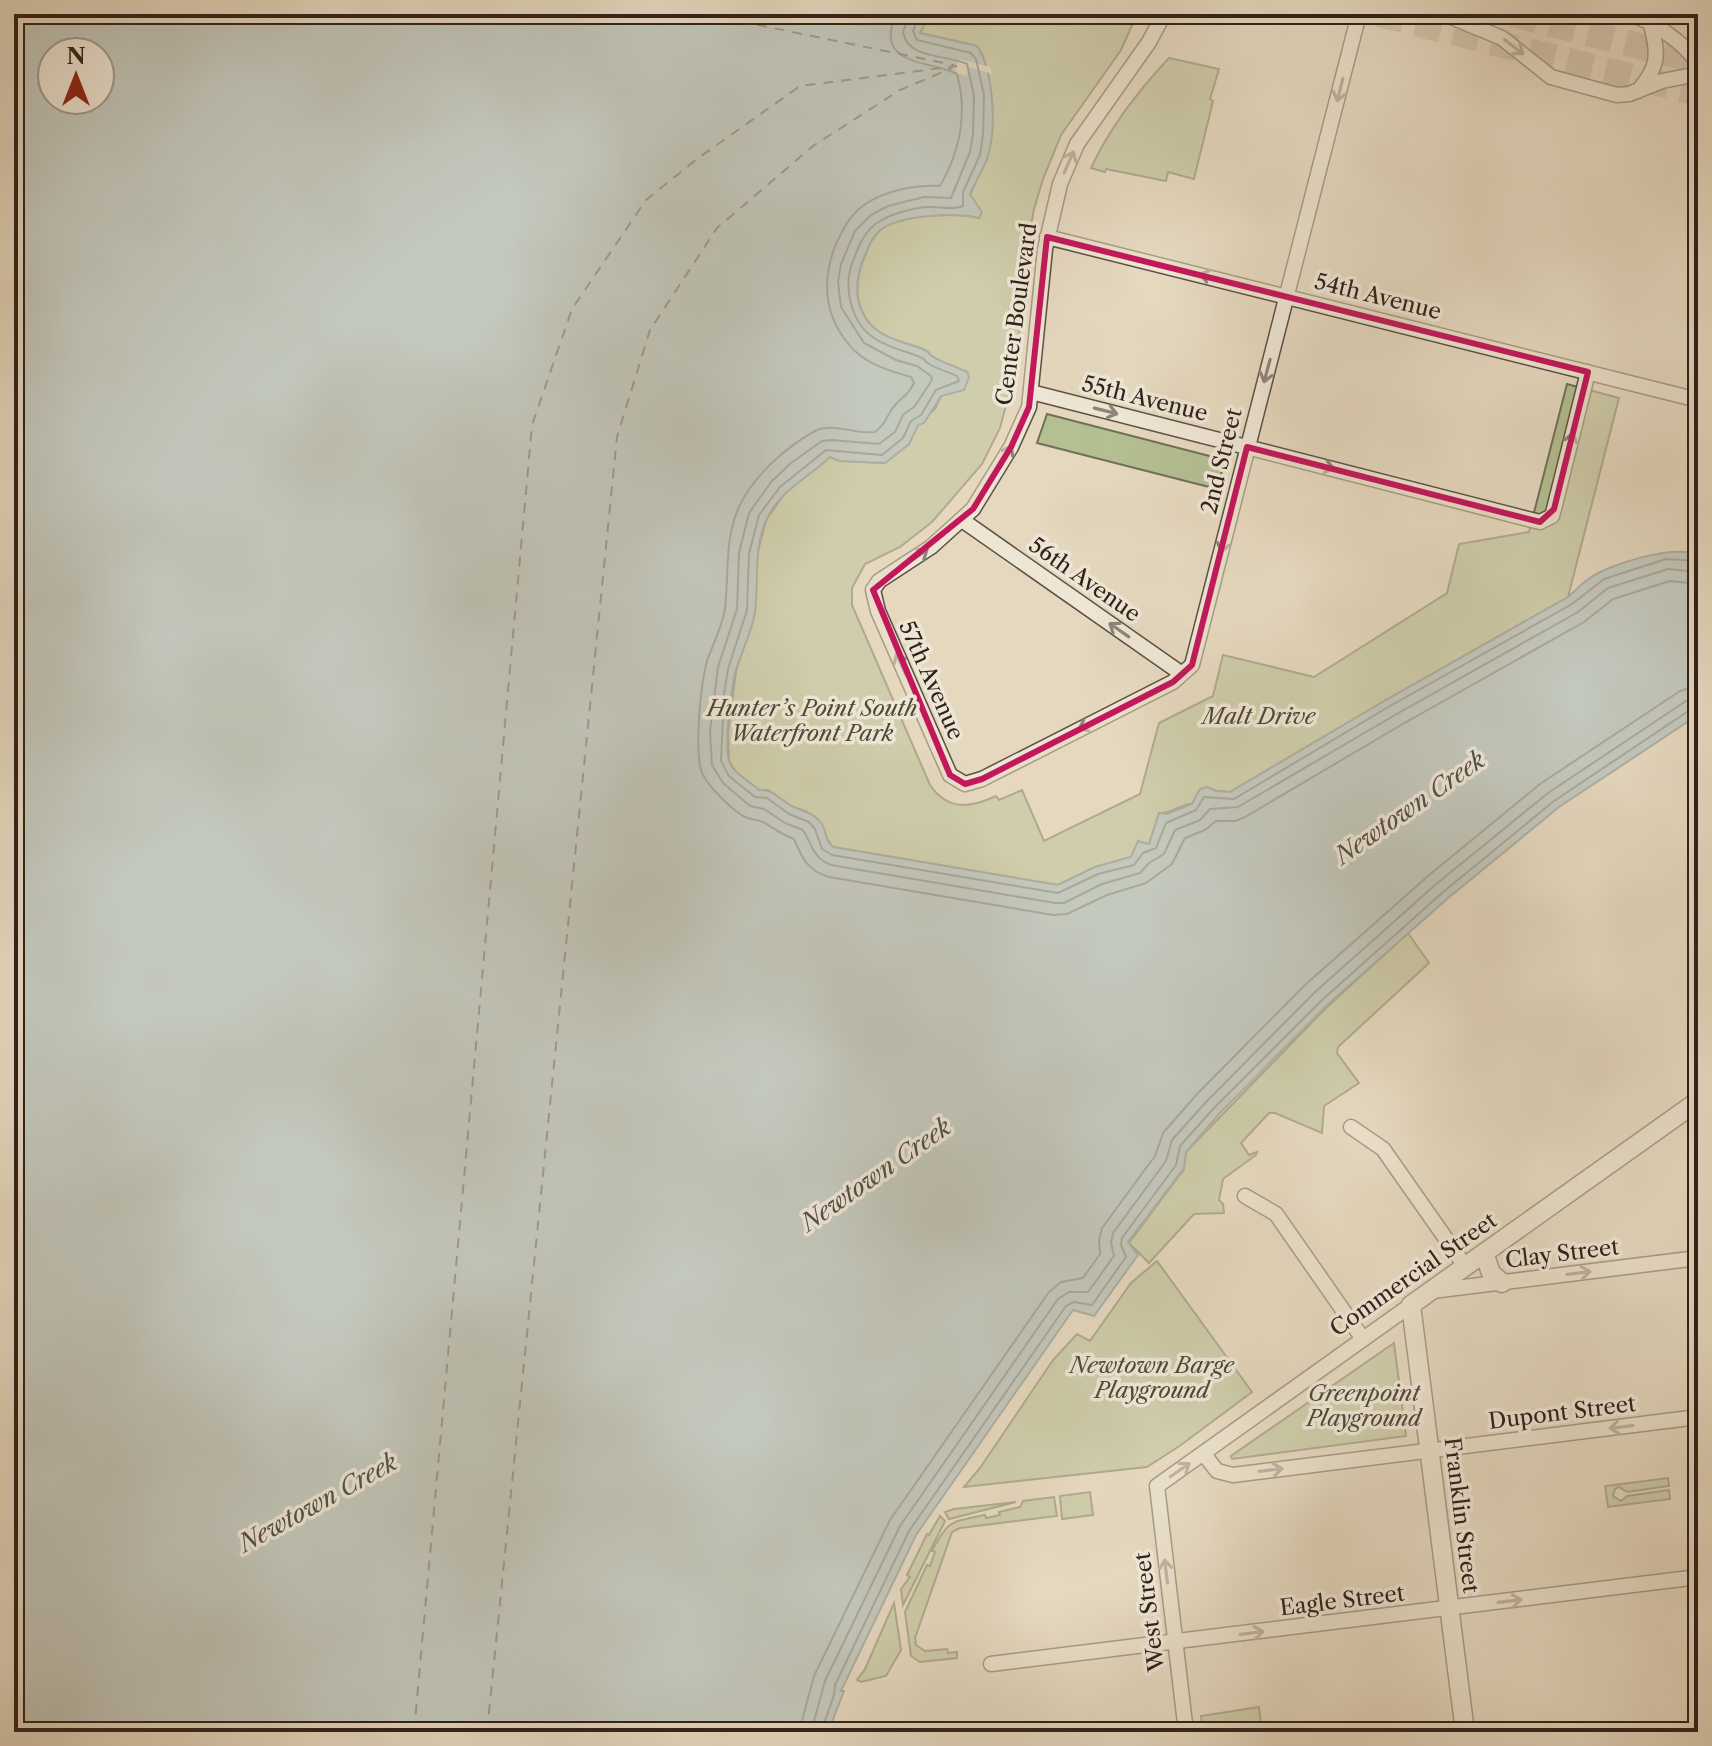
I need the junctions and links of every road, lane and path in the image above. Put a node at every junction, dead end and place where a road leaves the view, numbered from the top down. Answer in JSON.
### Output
{"nodes":[{"id":1,"x":1164,"y":14,"type":"edge"},
{"id":2,"x":1359,"y":14,"type":"edge"},
{"id":3,"x":1444,"y":14,"type":"edge"},
{"id":4,"x":1630,"y":14,"type":"edge"},
{"id":5,"x":1651,"y":24,"type":"junction"},
{"id":6,"x":1698,"y":63,"type":"edge"},
{"id":7,"x":1698,"y":74,"type":"edge"},
{"id":8,"x":1638,"y":91,"type":"junction"},
{"id":9,"x":1047,"y":237,"type":"junction"},
{"id":10,"x":1287,"y":296,"type":"junction"},
{"id":11,"x":1588,"y":372,"type":"junction"},
{"id":12,"x":1031,"y":392,"type":"junction"},
{"id":13,"x":1698,"y":400,"type":"edge"},
{"id":14,"x":1248,"y":447,"type":"junction"},
{"id":15,"x":962,"y":520,"type":"junction"},
{"id":16,"x":873,"y":590,"type":"joint"},
{"id":17,"x":1182,"y":674,"type":"junction"},
{"id":18,"x":1698,"y":1102,"type":"edge"},
{"id":19,"x":1351,"y":1127,"type":"dead end"},
{"id":20,"x":1245,"y":1196,"type":"dead end"},
{"id":21,"x":1484,"y":1253,"type":"junction"},
{"id":22,"x":1698,"y":1258,"type":"edge"},
{"id":23,"x":1465,"y":1266,"type":"junction"},
{"id":24,"x":1502,"y":1283,"type":"junction"},
{"id":25,"x":1431,"y":1291,"type":"junction"},
{"id":26,"x":1411,"y":1305,"type":"junction"},
{"id":27,"x":1363,"y":1339,"type":"junction"},
{"id":28,"x":1698,"y":1417,"type":"edge"},
{"id":29,"x":1430,"y":1450,"type":"junction"},
{"id":30,"x":1203,"y":1453,"type":"junction"},
{"id":31,"x":1157,"y":1486,"type":"joint"},
{"id":32,"x":1698,"y":1577,"type":"edge"},
{"id":33,"x":1449,"y":1609,"type":"junction"},
{"id":34,"x":1175,"y":1642,"type":"junction"},
{"id":35,"x":991,"y":1664,"type":"dead end"},
{"id":36,"x":1186,"y":1732,"type":"edge"},
{"id":37,"x":1465,"y":1732,"type":"edge"}],
"edges":[{"from":9,"to":1,"type":"street","name":"Center Boulevard","one_way":true},
{"from":2,"to":10,"type":"street","name":"2nd Street","one_way":true},
{"from":3,"to":8,"type":"street","one_way":true},
{"from":4,"to":5,"type":"street"},
{"from":5,"to":6,"type":"street"},
{"from":5,"to":8,"type":"street"},
{"from":7,"to":8,"type":"street"},
{"from":10,"to":9,"type":"street","name":"54th Avenue","one_way":true},
{"from":9,"to":12,"type":"street","name":"Center Boulevard"},
{"from":10,"to":11,"type":"street","name":"54th Avenue"},
{"from":10,"to":14,"type":"street","name":"2nd Street","one_way":true},
{"from":11,"to":13,"type":"street","name":"54th Avenue"},
{"from":14,"to":11,"type":"street","one_way":true},
{"from":12,"to":14,"type":"street","name":"55th Avenue","one_way":true},
{"from":15,"to":12,"type":"street","name":"Center Boulevard","one_way":true},
{"from":14,"to":17,"type":"street","name":"2nd Street","one_way":true},
{"from":16,"to":15,"type":"street","name":"Center Boulevard","one_way":true},
{"from":17,"to":15,"type":"street","name":"56th Avenue","one_way":true},
{"from":17,"to":16,"type":"street","name":"57th Avenue","one_way":true},
{"from":18,"to":21,"type":"street","name":"Commercial Street"},
{"from":19,"to":23,"type":"street"},
{"from":20,"to":27,"type":"street"},
{"from":21,"to":23,"type":"street","name":"Commercial Street"},
{"from":21,"to":24,"type":"street"},
{"from":24,"to":22,"type":"street","name":"Clay Street","one_way":true},
{"from":23,"to":25,"type":"street","name":"Commercial Street"},
{"from":24,"to":25,"type":"street","name":"Clay Street"},
{"from":25,"to":26,"type":"street","name":"Commercial Street"},
{"from":26,"to":27,"type":"street","name":"Commercial Street"},
{"from":26,"to":29,"type":"street","name":"Franklin Street"},
{"from":27,"to":30,"type":"street","name":"Commercial Street"},
{"from":28,"to":29,"type":"street","name":"Dupont Street","one_way":true},
{"from":30,"to":29,"type":"street","name":"Dupont Street","one_way":true},
{"from":29,"to":33,"type":"street","name":"Franklin Street"},
{"from":31,"to":30,"type":"street","name":"Commercial Street","one_way":true},
{"from":34,"to":31,"type":"street","name":"West Street","one_way":true},
{"from":33,"to":32,"type":"street","name":"Eagle Street","one_way":true},
{"from":34,"to":33,"type":"street","name":"Eagle Street","one_way":true},
{"from":33,"to":37,"type":"street","name":"Franklin Street"},
{"from":34,"to":35,"type":"street","name":"Eagle Street"},
{"from":34,"to":36,"type":"street","name":"West Street"}]}
